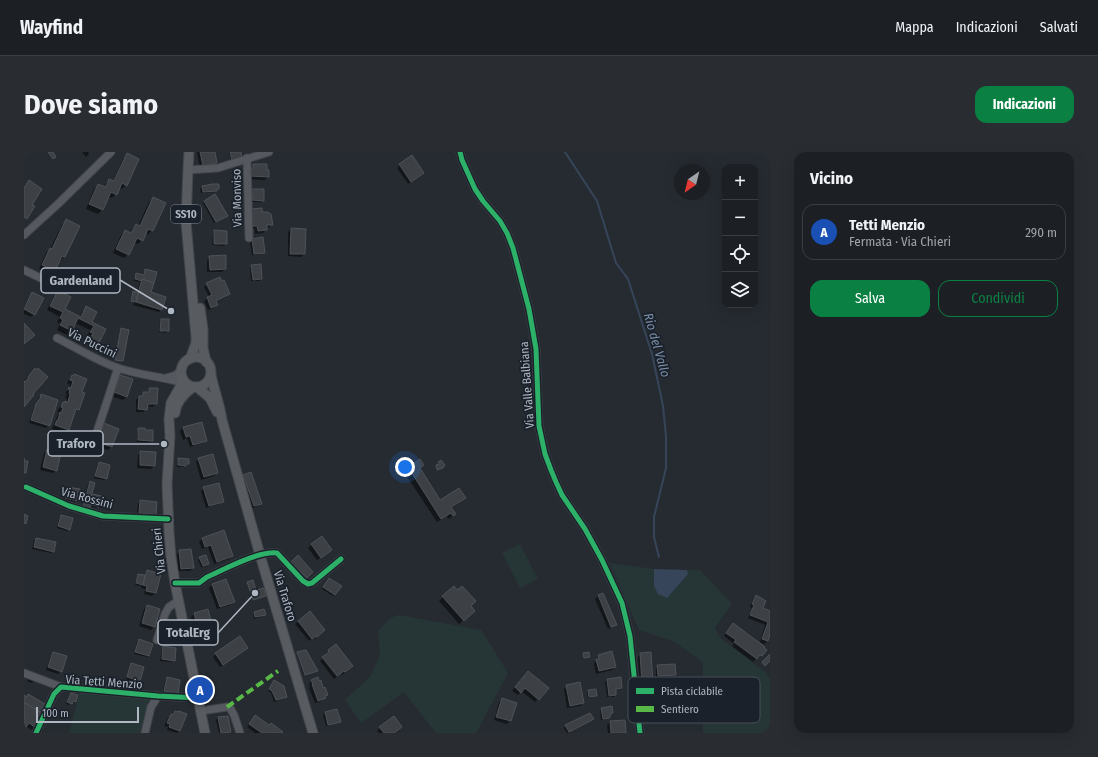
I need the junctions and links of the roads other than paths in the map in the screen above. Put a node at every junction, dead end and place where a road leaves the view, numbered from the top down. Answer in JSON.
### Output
{"nodes":[{"id":1,"x":111,"y":152,"type":"edge"},
{"id":2,"x":189,"y":152,"type":"edge"},
{"id":3,"x":269,"y":152,"type":"edge"},
{"id":4,"x":460,"y":152,"type":"edge"},
{"id":5,"x":249,"y":156,"type":"edge"},
{"id":6,"x":188,"y":170,"type":"junction"},
{"id":7,"x":24,"y":235,"type":"edge"},
{"id":8,"x":249,"y":238,"type":"dead end"},
{"id":9,"x":24,"y":270,"type":"edge"},
{"id":10,"x":191,"y":275,"type":"junction"},
{"id":11,"x":53,"y":284,"type":"dead end"},
{"id":12,"x":57,"y":338,"type":"dead end"},
{"id":13,"x":190,"y":359,"type":"junction"},
{"id":14,"x":206,"y":362,"type":"junction"},
{"id":15,"x":118,"y":368,"type":"junction"},
{"id":16,"x":182,"y":374,"type":"junction"},
{"id":17,"x":210,"y":375,"type":"junction"},
{"id":18,"x":195,"y":387,"type":"junction"},
{"id":19,"x":222,"y":420,"type":"junction"},
{"id":20,"x":170,"y":436,"type":"junction"},
{"id":21,"x":91,"y":450,"type":"dead end"},
{"id":22,"x":26,"y":487,"type":"dead end"},
{"id":23,"x":168,"y":519,"type":"junction"},
{"id":24,"x":260,"y":555,"type":"junction"},
{"id":25,"x":341,"y":559,"type":"dead end"},
{"id":26,"x":175,"y":583,"type":"junction"},
{"id":27,"x":178,"y":601,"type":"junction"},
{"id":28,"x":157,"y":640,"type":"dead end"},
{"id":29,"x":24,"y":672,"type":"edge"},
{"id":30,"x":634,"y":677,"type":"edge"},
{"id":31,"x":61,"y":687,"type":"junction"},
{"id":32,"x":158,"y":696,"type":"junction"},
{"id":33,"x":198,"y":698,"type":"junction"},
{"id":34,"x":201,"y":711,"type":"junction"},
{"id":35,"x":639,"y":723,"type":"edge"},
{"id":36,"x":36,"y":733,"type":"edge"},
{"id":37,"x":145,"y":733,"type":"edge"},
{"id":38,"x":205,"y":733,"type":"edge"},
{"id":39,"x":240,"y":733,"type":"edge"},
{"id":40,"x":313,"y":733,"type":"edge"},
{"id":41,"x":640,"y":733,"type":"edge"}],
"edges":[{"from":1,"to":7,"type":"street"},
{"from":2,"to":6,"type":"main road","number":"SS10"},
{"from":3,"to":5,"type":"street","name":"Via Monviso"},
{"from":4,"to":30,"type":"street","name":"Via Valle Balbiana"},
{"from":5,"to":6,"type":"street","name":"Via Monviso"},
{"from":5,"to":8,"type":"street","name":"Via Monviso"},
{"from":6,"to":10,"type":"main road","number":"SS10"},
{"from":9,"to":11,"type":"street"},
{"from":10,"to":13,"type":"main road"},
{"from":10,"to":14,"type":"main road"},
{"from":12,"to":15,"type":"street","name":"Via Puccini"},
{"from":13,"to":14,"type":"main road"},
{"from":13,"to":16,"type":"main road"},
{"from":14,"to":17,"type":"main road"},
{"from":15,"to":16,"type":"street","name":"Via Puccini"},
{"from":15,"to":21,"type":"street","name":"Via Puccini"},
{"from":16,"to":18,"type":"main road"},
{"from":16,"to":20,"type":"main road","name":"Via Chieri"},
{"from":17,"to":18,"type":"main road"},
{"from":17,"to":19,"type":"main road","name":"Via Traforo"},
{"from":18,"to":19,"type":"main road","name":"Via Traforo"},
{"from":18,"to":20,"type":"main road","name":"Via Chieri"},
{"from":19,"to":24,"type":"main road","name":"Via Traforo"},
{"from":20,"to":23,"type":"main road","name":"Via Chieri"},
{"from":22,"to":23,"type":"street","name":"Via Rossini"},
{"from":23,"to":26,"type":"main road","name":"Via Chieri"},
{"from":24,"to":25,"type":"street"},
{"from":24,"to":26,"type":"street"},
{"from":24,"to":40,"type":"main road","name":"Via Traforo"},
{"from":26,"to":27,"type":"main road","name":"Via Chieri"},
{"from":27,"to":28,"type":"street"},
{"from":27,"to":33,"type":"main road","name":"Via Chieri"},
{"from":29,"to":31,"type":"street","name":"Via Tetti Menzio"},
{"from":31,"to":32,"type":"street","name":"Via Tetti Menzio"},
{"from":31,"to":36,"type":"street","name":"Via Tetti Menzio"},
{"from":32,"to":33,"type":"street","name":"Via Tetti Menzio"},
{"from":32,"to":37,"type":"street","name":"Via Tetti Menzio"},
{"from":33,"to":34,"type":"main road","name":"Via Chieri"},
{"from":34,"to":38,"type":"main road","name":"Via Chieri"},
{"from":34,"to":39,"type":"street"},
{"from":35,"to":41,"type":"street","name":"Via Valle Balbiana"}]}
